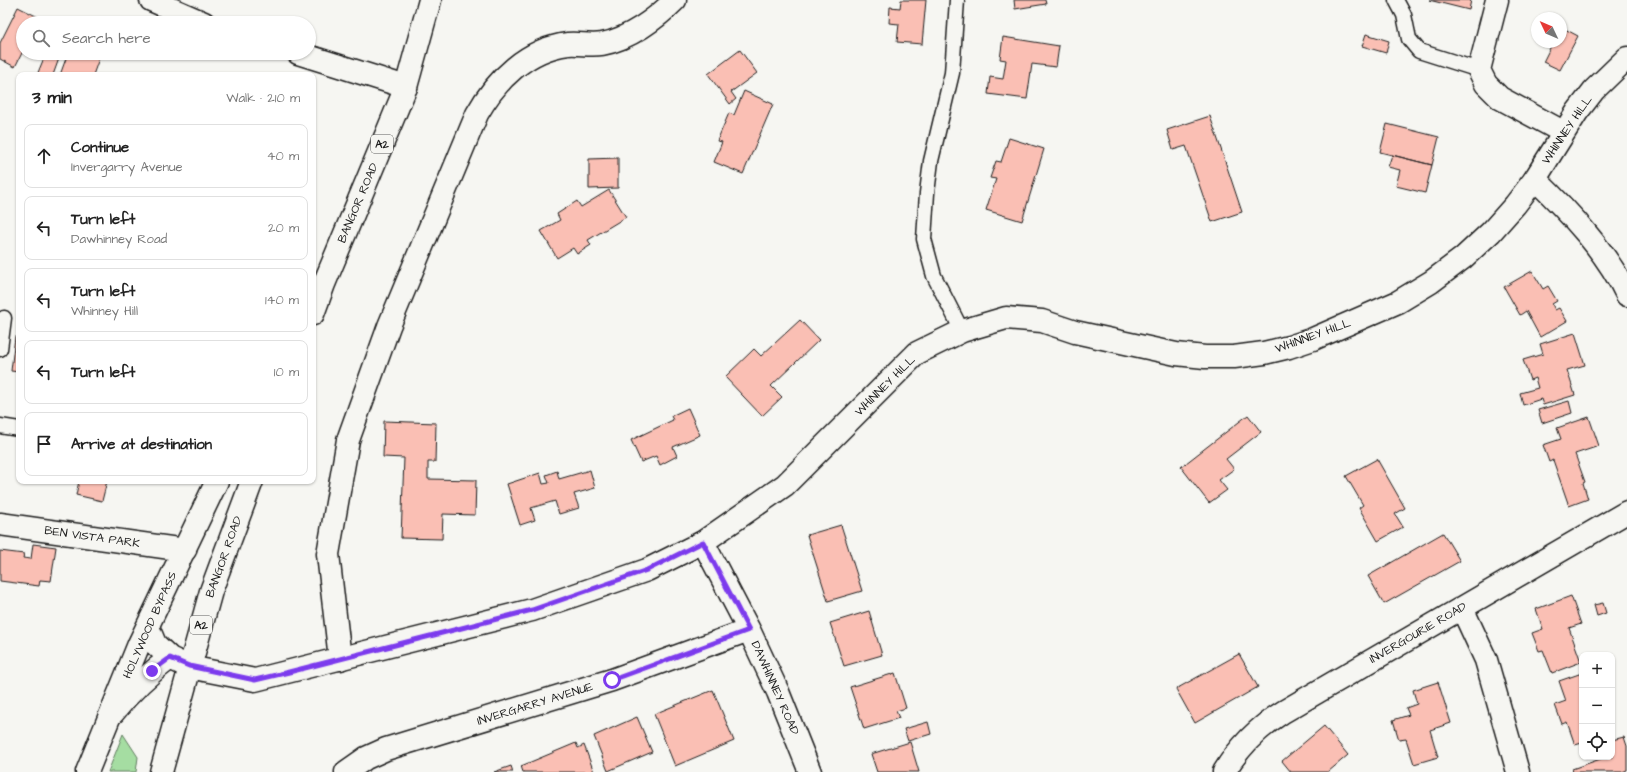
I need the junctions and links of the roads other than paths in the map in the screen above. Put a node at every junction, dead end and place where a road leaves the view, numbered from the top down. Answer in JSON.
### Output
{"nodes":[{"id":1,"x":151,"y":0,"type":"edge"},
{"id":2,"x":430,"y":0,"type":"edge"},
{"id":3,"x":675,"y":0,"type":"edge"},
{"id":4,"x":957,"y":0,"type":"edge"},
{"id":5,"x":1396,"y":0,"type":"edge"},
{"id":6,"x":1497,"y":0,"type":"edge"},
{"id":7,"x":188,"y":16,"type":"edge"},
{"id":8,"x":1627,"y":58,"type":"edge"},
{"id":9,"x":316,"y":59,"type":"edge"},
{"id":10,"x":1479,"y":70,"type":"junction"},
{"id":11,"x":406,"y":88,"type":"junction"},
{"id":12,"x":1563,"y":132,"type":"junction"},
{"id":13,"x":1535,"y":179,"type":"junction"},
{"id":14,"x":324,"y":284,"type":"junction"},
{"id":15,"x":1627,"y":295,"type":"edge"},
{"id":16,"x":316,"y":298,"type":"edge"},
{"id":17,"x":316,"y":306,"type":"edge"},
{"id":18,"x":4,"y":318,"type":"dead end"},
{"id":19,"x":962,"y":331,"type":"junction"},
{"id":20,"x":0,"y":349,"type":"edge"},
{"id":21,"x":0,"y":426,"type":"edge"},
{"id":22,"x":16,"y":428,"type":"edge"},
{"id":23,"x":216,"y":484,"type":"edge"},
{"id":24,"x":251,"y":484,"type":"edge"},
{"id":25,"x":1627,"y":512,"type":"edge"},
{"id":26,"x":0,"y":524,"type":"edge"},
{"id":27,"x":703,"y":542,"type":"junction"},
{"id":28,"x":184,"y":550,"type":"junction"},
{"id":29,"x":1462,"y":608,"type":"junction"},
{"id":30,"x":148,"y":627,"type":"junction"},
{"id":31,"x":749,"y":630,"type":"junction"},
{"id":32,"x":170,"y":658,"type":"junction"},
{"id":33,"x":340,"y":659,"type":"junction"},
{"id":34,"x":189,"y":666,"type":"junction"},
{"id":35,"x":110,"y":717,"type":"junction"},
{"id":36,"x":87,"y":772,"type":"edge"},
{"id":37,"x":161,"y":772,"type":"edge"},
{"id":38,"x":346,"y":772,"type":"edge"},
{"id":39,"x":810,"y":772,"type":"edge"},
{"id":40,"x":1224,"y":772,"type":"edge"},
{"id":41,"x":1518,"y":772,"type":"edge"}],
"edges":[{"from":1,"to":7,"type":"main road"},
{"from":2,"to":11,"type":"main road","name":"BANGOR ROAD","number":"A2"},
{"from":3,"to":33,"type":"main road"},
{"from":4,"to":19,"type":"lane"},
{"from":5,"to":10,"type":"lane"},
{"from":6,"to":10,"type":"main road"},
{"from":8,"to":12,"type":"main road","name":"WHINNEY HILL"},
{"from":9,"to":11,"type":"main road"},
{"from":10,"to":12,"type":"main road"},
{"from":11,"to":14,"type":"main road","name":"BANGOR ROAD","number":"A2"},
{"from":12,"to":13,"type":"main road","name":"WHINNEY HILL"},
{"from":13,"to":15,"type":"main road"},
{"from":13,"to":19,"type":"main road","name":"WHINNEY HILL"},
{"from":14,"to":16,"type":"main road","number":"A2"},
{"from":14,"to":17,"type":"main road","name":"BANGOR ROAD","number":"A2"},
{"from":18,"to":20,"type":"lane"},
{"from":19,"to":27,"type":"main road","name":"WHINNEY HILL"},
{"from":21,"to":22,"type":"lane"},
{"from":23,"to":28,"type":"main road","name":"HOLYWOOD BYPASS"},
{"from":24,"to":34,"type":"main road","name":"BANGOR ROAD","number":"A2"},
{"from":25,"to":29,"type":"main road","name":"INVERGOURIE ROAD"},
{"from":26,"to":28,"type":"main road","name":"BEN VISTA PARK"},
{"from":27,"to":31,"type":"main road","name":"DAWHINNEY ROAD"},
{"from":27,"to":33,"type":"main road","name":"WHINNEY HILL"},
{"from":28,"to":30,"type":"main road","name":"HOLYWOOD BYPASS"},
{"from":29,"to":40,"type":"main road","name":"INVERGOURIE ROAD"},
{"from":29,"to":41,"type":"main road"},
{"from":30,"to":32,"type":"main road","name":"WHINNEY HILL"},
{"from":30,"to":35,"type":"main road","name":"HOLYWOOD BYPASS"},
{"from":31,"to":38,"type":"main road","name":"INVERGARRY AVENUE"},
{"from":31,"to":39,"type":"main road","name":"DAWHINNEY ROAD"},
{"from":32,"to":34,"type":"main road","name":"WHINNEY HILL"},
{"from":32,"to":35,"type":"main road"},
{"from":33,"to":34,"type":"main road","name":"WHINNEY HILL"},
{"from":34,"to":37,"type":"main road","name":"BANGOR ROAD","number":"A2"},
{"from":35,"to":36,"type":"main road","name":"HOLYWOOD BYPASS"}]}
